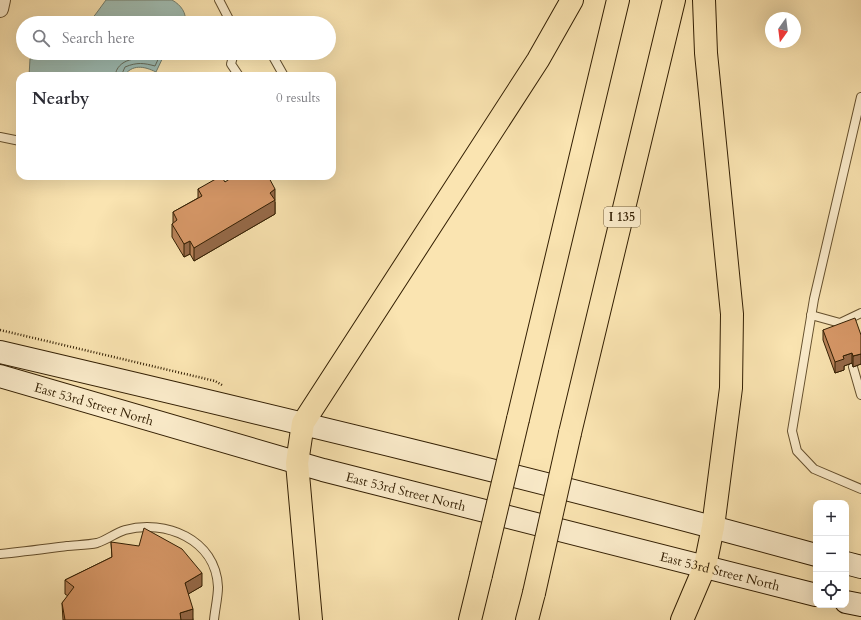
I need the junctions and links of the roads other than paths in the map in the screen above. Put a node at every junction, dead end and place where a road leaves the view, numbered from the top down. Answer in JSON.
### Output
{"nodes":[{"id":1,"x":2,"y":0,"type":"edge"},
{"id":2,"x":220,"y":0,"type":"edge"},
{"id":3,"x":572,"y":0,"type":"edge"},
{"id":4,"x":618,"y":0,"type":"edge"},
{"id":5,"x":674,"y":0,"type":"edge"},
{"id":6,"x":704,"y":0,"type":"edge"},
{"id":7,"x":0,"y":9,"type":"edge"},
{"id":8,"x":228,"y":16,"type":"edge"},
{"id":9,"x":232,"y":60,"type":"edge"},
{"id":10,"x":275,"y":60,"type":"edge"},
{"id":11,"x":236,"y":72,"type":"edge"},
{"id":12,"x":282,"y":72,"type":"edge"},
{"id":13,"x":861,"y":97,"type":"edge"},
{"id":14,"x":0,"y":137,"type":"edge"},
{"id":15,"x":16,"y":140,"type":"edge"},
{"id":16,"x":861,"y":313,"type":"edge"},
{"id":17,"x":811,"y":315,"type":"junction"},
{"id":18,"x":840,"y":323,"type":"junction"},
{"id":19,"x":843,"y":333,"type":"edge"},
{"id":20,"x":0,"y":352,"type":"edge"},
{"id":21,"x":853,"y":367,"type":"edge"},
{"id":22,"x":0,"y":376,"type":"edge"},
{"id":23,"x":861,"y":395,"type":"edge"},
{"id":24,"x":303,"y":423,"type":"junction"},
{"id":25,"x":297,"y":463,"type":"junction"},
{"id":26,"x":861,"y":489,"type":"edge"},
{"id":27,"x":713,"y":527,"type":"junction"},
{"id":28,"x":0,"y":554,"type":"edge"},
{"id":29,"x":813,"y":554,"type":"edge"},
{"id":30,"x":849,"y":564,"type":"edge"},
{"id":31,"x":705,"y":566,"type":"junction"},
{"id":32,"x":861,"y":567,"type":"edge"},
{"id":33,"x":813,"y":593,"type":"edge"},
{"id":34,"x":849,"y":603,"type":"edge"},
{"id":35,"x":861,"y":605,"type":"edge"},
{"id":36,"x":214,"y":620,"type":"edge"},
{"id":37,"x":311,"y":620,"type":"edge"},
{"id":38,"x":470,"y":620,"type":"edge"},
{"id":39,"x":527,"y":620,"type":"edge"},
{"id":40,"x":682,"y":620,"type":"edge"}],
"edges":[{"from":1,"to":7,"type":"street"},
{"from":2,"to":8,"type":"lane"},
{"from":3,"to":24,"type":"highway"},
{"from":4,"to":38,"type":"highway","bridge":true},
{"from":5,"to":39,"type":"highway","number":"I 135","bridge":true},
{"from":6,"to":27,"type":"highway"},
{"from":9,"to":11,"type":"lane"},
{"from":10,"to":12,"type":"lane"},
{"from":13,"to":17,"type":"lane"},
{"from":14,"to":15,"type":"lane"},
{"from":16,"to":18,"type":"lane"},
{"from":17,"to":18,"type":"lane"},
{"from":17,"to":26,"type":"lane"},
{"from":18,"to":19,"type":"lane"},
{"from":20,"to":24,"type":"main road","name":"East 53rd Street North"},
{"from":21,"to":23,"type":"lane"},
{"from":22,"to":25,"type":"main road","name":"East 53rd Street North"},
{"from":24,"to":25,"type":"highway"},
{"from":24,"to":27,"type":"main road","name":"East 53rd Street North"},
{"from":25,"to":31,"type":"main road","name":"East 53rd Street North"},
{"from":25,"to":37,"type":"highway"},
{"from":27,"to":29,"type":"main road","name":"East 53rd Street North"},
{"from":27,"to":31,"type":"highway"},
{"from":28,"to":36,"type":"lane"},
{"from":30,"to":32,"type":"main road"},
{"from":31,"to":33,"type":"main road","name":"East 53rd Street North"},
{"from":31,"to":40,"type":"highway"},
{"from":34,"to":35,"type":"main road"}]}
